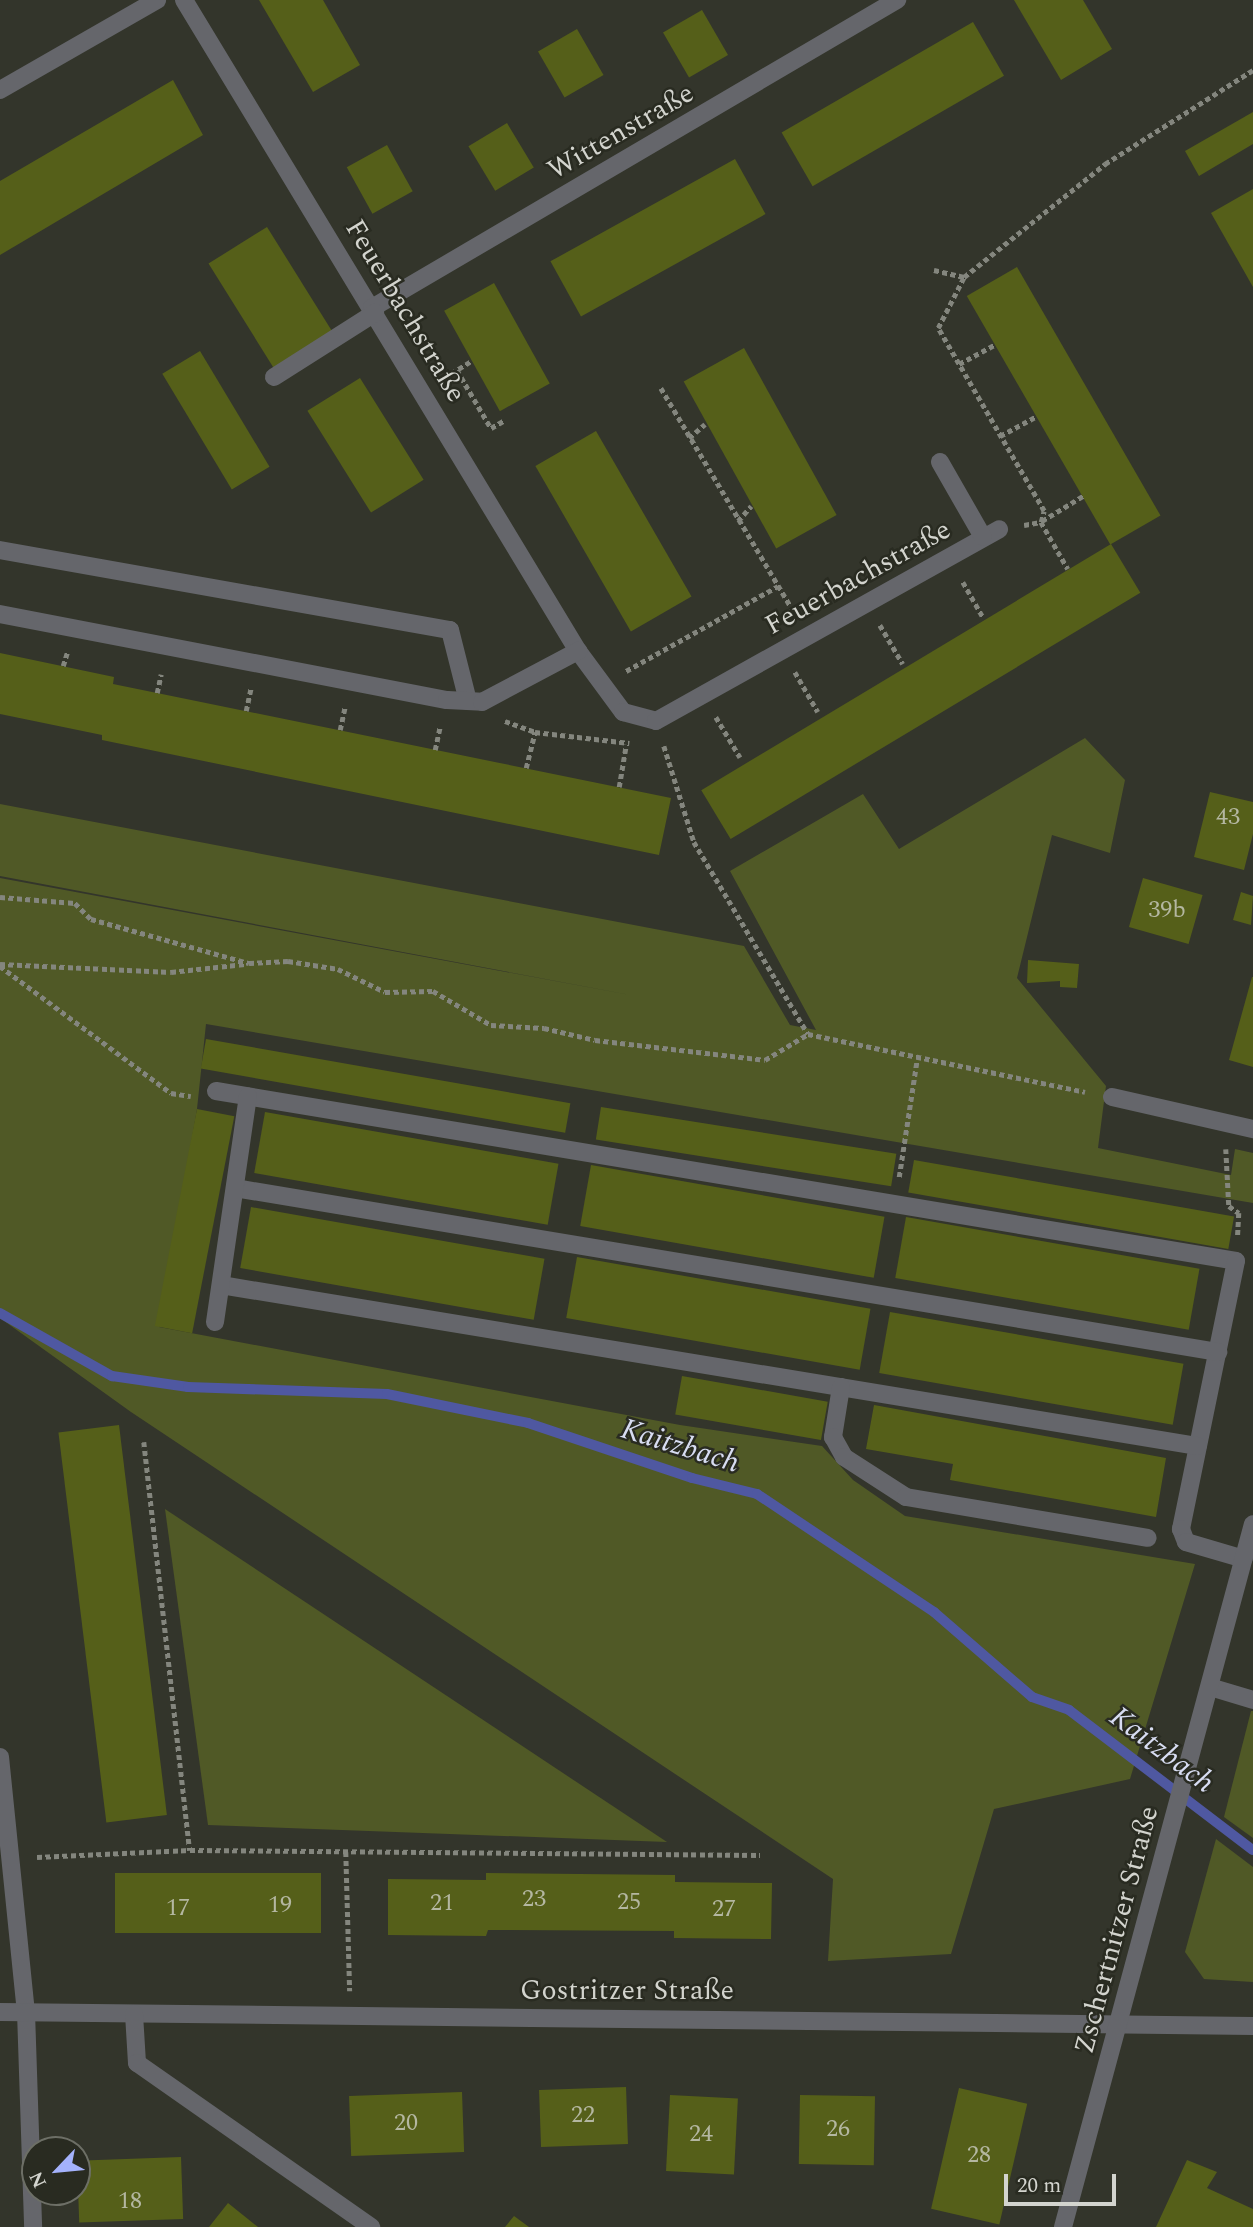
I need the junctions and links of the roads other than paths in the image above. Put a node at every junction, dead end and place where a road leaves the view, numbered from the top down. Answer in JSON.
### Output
{"nodes":[{"id":1,"x":157,"y":0,"type":"edge"},
{"id":2,"x":184,"y":0,"type":"edge"},
{"id":3,"x":897,"y":0,"type":"edge"},
{"id":4,"x":0,"y":90,"type":"edge"},
{"id":5,"x":373,"y":311,"type":"junction"},
{"id":6,"x":274,"y":377,"type":"dead end"},
{"id":7,"x":940,"y":462,"type":"dead end"},
{"id":8,"x":0,"y":550,"type":"edge"},
{"id":9,"x":0,"y":614,"type":"edge"},
{"id":10,"x":578,"y":651,"type":"junction"},
{"id":11,"x":468,"y":701,"type":"junction"},
{"id":12,"x":216,"y":1091,"type":"dead end"},
{"id":13,"x":248,"y":1096,"type":"junction"},
{"id":14,"x":1112,"y":1097,"type":"road end"},
{"id":15,"x":1253,"y":1129,"type":"edge"},
{"id":16,"x":235,"y":1188,"type":"junction"},
{"id":17,"x":221,"y":1285,"type":"junction"},
{"id":18,"x":215,"y":1322,"type":"dead end"},
{"id":19,"x":1217,"y":1352,"type":"junction"},
{"id":20,"x":841,"y":1387,"type":"junction"},
{"id":21,"x":1198,"y":1446,"type":"junction"},
{"id":22,"x":1253,"y":1524,"type":"edge"},
{"id":23,"x":1148,"y":1538,"type":"dead end"},
{"id":24,"x":1244,"y":1559,"type":"junction"},
{"id":25,"x":1210,"y":1687,"type":"junction"},
{"id":26,"x":1253,"y":1700,"type":"edge"},
{"id":27,"x":0,"y":1757,"type":"edge"},
{"id":28,"x":7,"y":1878,"type":"edge"},
{"id":29,"x":0,"y":2012,"type":"edge"},
{"id":30,"x":26,"y":2012,"type":"junction"},
{"id":31,"x":134,"y":2014,"type":"junction"},
{"id":32,"x":1118,"y":2023,"type":"junction"},
{"id":33,"x":1253,"y":2026,"type":"edge"},
{"id":34,"x":33,"y":2227,"type":"edge"},
{"id":35,"x":371,"y":2227,"type":"edge"},
{"id":36,"x":1063,"y":2227,"type":"edge"}],
"edges":[{"from":1,"to":4,"type":"street"},
{"from":2,"to":5,"type":"street","name":"Feuerbachstraße"},
{"from":3,"to":5,"type":"street","name":"Wittenstraße"},
{"from":5,"to":6,"type":"street","name":"Wittenstraße"},
{"from":5,"to":10,"type":"street","name":"Feuerbachstraße"},
{"from":7,"to":10,"type":"street","name":"Feuerbachstraße"},
{"from":8,"to":11,"type":"street"},
{"from":9,"to":11,"type":"street"},
{"from":10,"to":11,"type":"street"},
{"from":12,"to":13,"type":"street"},
{"from":13,"to":16,"type":"street"},
{"from":13,"to":19,"type":"street"},
{"from":14,"to":15,"type":"street"},
{"from":16,"to":17,"type":"street"},
{"from":16,"to":19,"type":"street"},
{"from":17,"to":18,"type":"street"},
{"from":17,"to":20,"type":"street"},
{"from":19,"to":21,"type":"street"},
{"from":20,"to":21,"type":"street"},
{"from":20,"to":23,"type":"street"},
{"from":21,"to":24,"type":"street"},
{"from":22,"to":24,"type":"street","name":"Zschertnitzer Straße"},
{"from":24,"to":25,"type":"street","name":"Zschertnitzer Straße"},
{"from":25,"to":26,"type":"street"},
{"from":25,"to":32,"type":"street","name":"Zschertnitzer Straße"},
{"from":27,"to":28,"type":"street"},
{"from":28,"to":30,"type":"street"},
{"from":29,"to":30,"type":"street","name":"Gostritzer Straße"},
{"from":30,"to":31,"type":"street","name":"Gostritzer Straße"},
{"from":30,"to":34,"type":"street"},
{"from":31,"to":32,"type":"street","name":"Gostritzer Straße"},
{"from":31,"to":35,"type":"street"},
{"from":32,"to":33,"type":"street","name":"Gostritzer Straße"},
{"from":32,"to":36,"type":"street","name":"Zschertnitzer Straße"}]}
